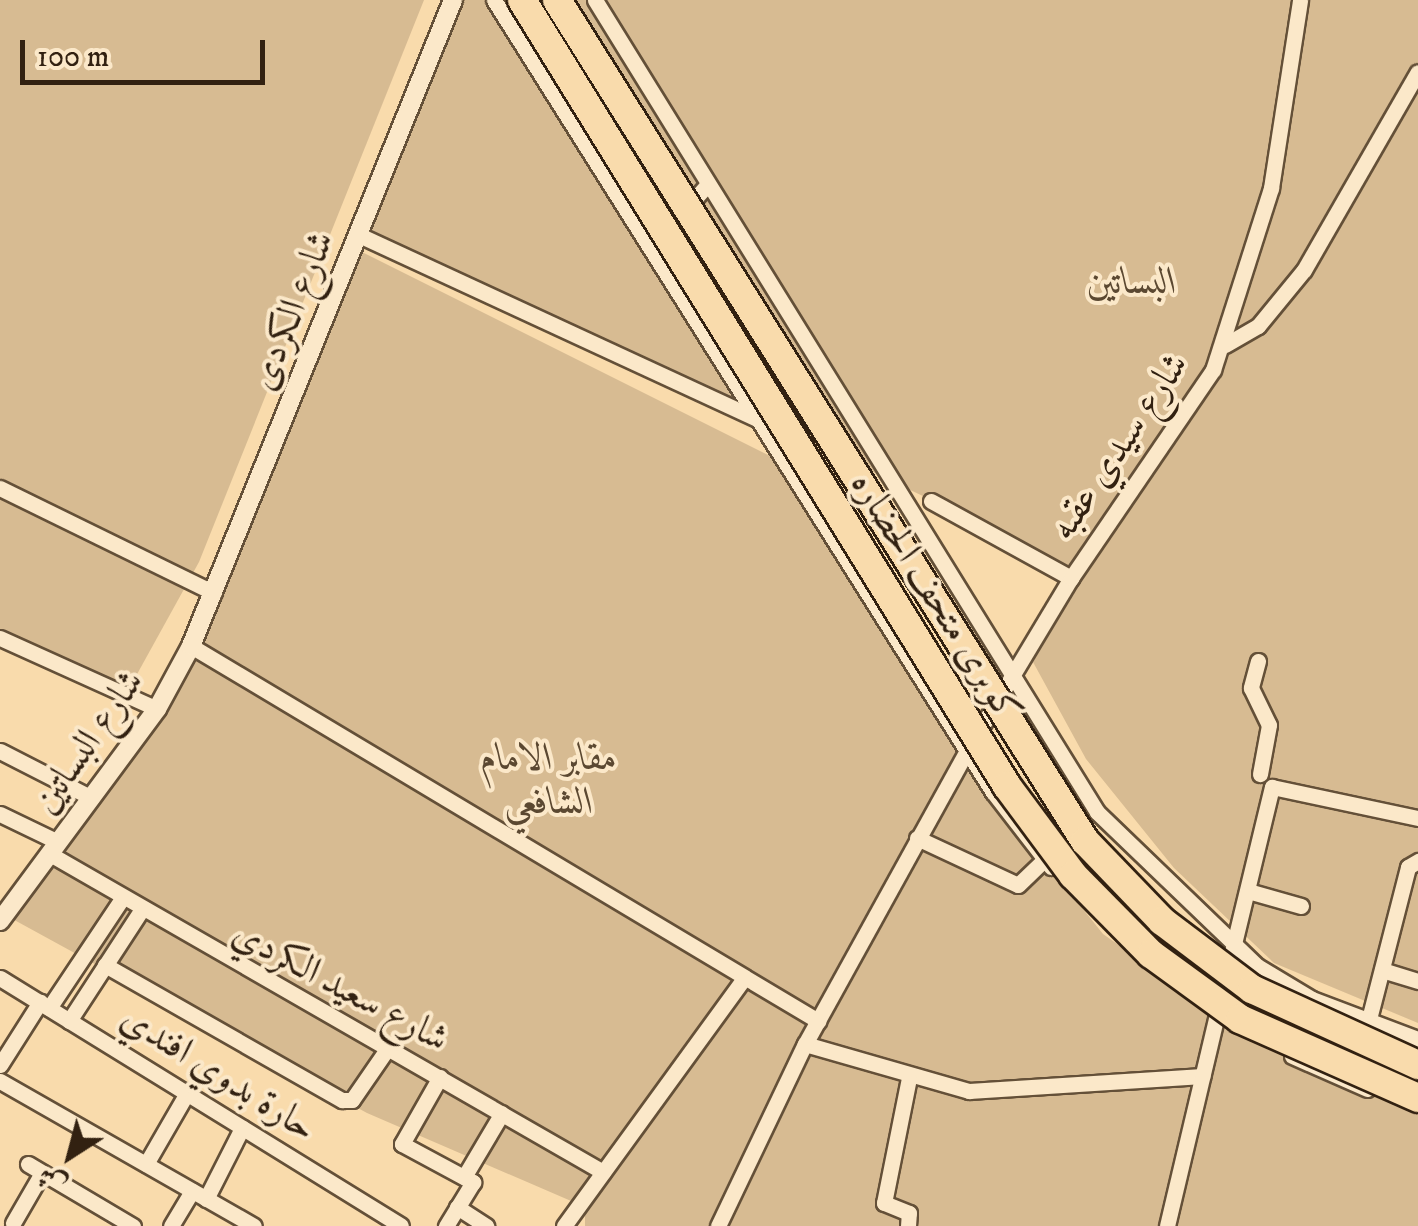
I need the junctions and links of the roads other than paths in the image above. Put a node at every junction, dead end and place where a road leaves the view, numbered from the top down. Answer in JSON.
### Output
{"nodes":[{"id":1,"x":454,"y":0,"type":"edge"},
{"id":2,"x":494,"y":0,"type":"edge"},
{"id":3,"x":522,"y":0,"type":"edge"},
{"id":4,"x":556,"y":0,"type":"edge"},
{"id":5,"x":596,"y":0,"type":"edge"},
{"id":6,"x":1300,"y":0,"type":"edge"},
{"id":7,"x":1418,"y":72,"type":"edge"},
{"id":8,"x":703,"y":177,"type":"junction"},
{"id":9,"x":640,"y":232,"type":"junction"},
{"id":10,"x":360,"y":235,"type":"junction"},
{"id":11,"x":650,"y":249,"type":"junction"},
{"id":12,"x":1225,"y":345,"type":"junction"},
{"id":13,"x":758,"y":419,"type":"junction"},
{"id":14,"x":0,"y":488,"type":"edge"},
{"id":15,"x":930,"y":500,"type":"dead end"},
{"id":16,"x":1071,"y":578,"type":"junction"},
{"id":17,"x":214,"y":592,"type":"junction"},
{"id":18,"x":0,"y":638,"type":"edge"},
{"id":19,"x":192,"y":646,"type":"junction"},
{"id":20,"x":1258,"y":662,"type":"dead end"},
{"id":21,"x":1012,"y":677,"type":"junction"},
{"id":22,"x":157,"y":708,"type":"junction"},
{"id":23,"x":0,"y":751,"type":"edge"},
{"id":24,"x":967,"y":752,"type":"junction"},
{"id":25,"x":1272,"y":787,"type":"junction"},
{"id":26,"x":92,"y":798,"type":"junction"},
{"id":27,"x":0,"y":814,"type":"edge"},
{"id":28,"x":1418,"y":818,"type":"edge"},
{"id":29,"x":917,"y":838,"type":"junction"},
{"id":30,"x":54,"y":848,"type":"junction"},
{"id":31,"x":1045,"y":860,"type":"junction"},
{"id":32,"x":1418,"y":861,"type":"edge"},
{"id":33,"x":1248,"y":891,"type":"junction"},
{"id":34,"x":121,"y":900,"type":"junction"},
{"id":35,"x":1301,"y":906,"type":"dead end"},
{"id":36,"x":140,"y":912,"type":"junction"},
{"id":37,"x":0,"y":921,"type":"edge"},
{"id":38,"x":1233,"y":945,"type":"junction"},
{"id":39,"x":105,"y":965,"type":"junction"},
{"id":40,"x":1382,"y":970,"type":"junction"},
{"id":41,"x":0,"y":978,"type":"edge"},
{"id":42,"x":743,"y":980,"type":"junction"},
{"id":43,"x":1418,"y":981,"type":"edge"},
{"id":44,"x":44,"y":1005,"type":"junction"},
{"id":45,"x":1218,"y":1012,"type":"junction"},
{"id":46,"x":70,"y":1020,"type":"junction"},
{"id":47,"x":818,"y":1021,"type":"junction"},
{"id":48,"x":1368,"y":1024,"type":"junction"},
{"id":49,"x":1418,"y":1039,"type":"edge"},
{"id":50,"x":805,"y":1044,"type":"junction"},
{"id":51,"x":387,"y":1048,"type":"junction"},
{"id":52,"x":1418,"y":1064,"type":"edge"},
{"id":53,"x":0,"y":1065,"type":"edge"},
{"id":54,"x":1203,"y":1076,"type":"junction"},
{"id":55,"x":440,"y":1077,"type":"junction"},
{"id":56,"x":908,"y":1078,"type":"junction"},
{"id":57,"x":0,"y":1081,"type":"edge"},
{"id":58,"x":186,"y":1093,"type":"junction"},
{"id":59,"x":1418,"y":1098,"type":"edge"},
{"id":60,"x":1418,"y":1107,"type":"edge"},
{"id":61,"x":502,"y":1113,"type":"junction"},
{"id":62,"x":242,"y":1128,"type":"junction"},
{"id":63,"x":146,"y":1164,"type":"junction"},
{"id":64,"x":603,"y":1172,"type":"junction"},
{"id":65,"x":464,"y":1177,"type":"junction"},
{"id":66,"x":199,"y":1195,"type":"junction"},
{"id":67,"x":457,"y":1207,"type":"junction"},
{"id":68,"x":10,"y":1222,"type":"edge"},
{"id":69,"x":133,"y":1226,"type":"edge"},
{"id":70,"x":171,"y":1226,"type":"edge"},
{"id":71,"x":254,"y":1226,"type":"edge"},
{"id":72,"x":402,"y":1226,"type":"edge"},
{"id":73,"x":446,"y":1226,"type":"edge"},
{"id":74,"x":486,"y":1226,"type":"edge"},
{"id":75,"x":564,"y":1226,"type":"edge"},
{"id":76,"x":718,"y":1226,"type":"edge"},
{"id":77,"x":908,"y":1226,"type":"edge"},
{"id":78,"x":1168,"y":1226,"type":"edge"}],
"edges":[{"from":1,"to":10,"type":"street","name":"شارع الكردى"},
{"from":2,"to":9,"type":"street"},
{"from":3,"to":59,"type":"highway","name":"كوبرى متحف الحضاره","bridge":true},
{"from":4,"to":52,"type":"highway","name":"كوبرى متحف الحضاره","bridge":true},
{"from":5,"to":8,"type":"street"},
{"from":6,"to":12,"type":"street","name":"شارع سيدي عقبه"},
{"from":7,"to":12,"type":"street"},
{"from":8,"to":9,"type":"street"},
{"from":8,"to":11,"type":"street"},
{"from":8,"to":21,"type":"street"},
{"from":9,"to":11,"type":"street"},
{"from":10,"to":13,"type":"street"},
{"from":10,"to":17,"type":"street","name":"شارع الكردى"},
{"from":11,"to":13,"type":"street"},
{"from":12,"to":16,"type":"street","name":"شارع سيدي عقبه"},
{"from":13,"to":24,"type":"street"},
{"from":14,"to":17,"type":"street"},
{"from":15,"to":16,"type":"street"},
{"from":16,"to":21,"type":"street","name":"شارع سيدي عقبه"},
{"from":17,"to":19,"type":"street","name":"شارع الكردى"},
{"from":18,"to":22,"type":"street"},
{"from":19,"to":22,"type":"street","name":"شارع البساتين"},
{"from":19,"to":42,"type":"street"},
{"from":20,"to":25,"type":"street"},
{"from":21,"to":24,"type":"street","name":"شارع سيدي عقبه"},
{"from":21,"to":38,"type":"street"},
{"from":22,"to":26,"type":"street","name":"شارع البساتين"},
{"from":23,"to":26,"type":"street"},
{"from":24,"to":29,"type":"street","name":"شارع سيدي عقبه"},
{"from":24,"to":31,"type":"street"},
{"from":25,"to":28,"type":"street"},
{"from":25,"to":33,"type":"street"},
{"from":26,"to":30,"type":"street","name":"شارع البساتين"},
{"from":27,"to":30,"type":"street","name":"شارع سعيد الكردي"},
{"from":29,"to":31,"type":"street"},
{"from":29,"to":47,"type":"street","name":"شارع سيدي عقبه"},
{"from":30,"to":34,"type":"street","name":"شارع سعيد الكردي"},
{"from":30,"to":37,"type":"street","name":"شارع البساتين"},
{"from":31,"to":45,"type":"street"},
{"from":32,"to":40,"type":"street"},
{"from":33,"to":35,"type":"street"},
{"from":33,"to":38,"type":"street"},
{"from":34,"to":36,"type":"street","name":"شارع سعيد الكردي"},
{"from":34,"to":44,"type":"street"},
{"from":36,"to":39,"type":"street"},
{"from":36,"to":51,"type":"street","name":"شارع سعيد الكردي"},
{"from":38,"to":45,"type":"street"},
{"from":38,"to":48,"type":"street"},
{"from":39,"to":46,"type":"street"},
{"from":39,"to":51,"type":"street"},
{"from":40,"to":43,"type":"street"},
{"from":40,"to":48,"type":"street"},
{"from":41,"to":44,"type":"street","name":"حارة بدوي افندي"},
{"from":42,"to":47,"type":"street"},
{"from":42,"to":64,"type":"street"},
{"from":44,"to":46,"type":"street","name":"حارة بدوي افندي"},
{"from":44,"to":53,"type":"street"},
{"from":45,"to":54,"type":"street"},
{"from":45,"to":60,"type":"street"},
{"from":46,"to":58,"type":"street","name":"حارة بدوي افندي"},
{"from":47,"to":50,"type":"street","name":"شارع سيدي عقبه"},
{"from":48,"to":49,"type":"street"},
{"from":50,"to":56,"type":"street"},
{"from":50,"to":76,"type":"street","name":"شارع سيدي عقبه"},
{"from":51,"to":55,"type":"street","name":"شارع سعيد الكردي"},
{"from":54,"to":56,"type":"street"},
{"from":54,"to":78,"type":"street"},
{"from":55,"to":61,"type":"street","name":"شارع سعيد الكردي"},
{"from":55,"to":65,"type":"street"},
{"from":56,"to":77,"type":"street"},
{"from":57,"to":63,"type":"street"},
{"from":58,"to":62,"type":"street","name":"حارة بدوي افندي"},
{"from":58,"to":63,"type":"street"},
{"from":61,"to":64,"type":"street","name":"شارع سعيد الكردي"},
{"from":61,"to":65,"type":"street"},
{"from":62,"to":66,"type":"street"},
{"from":62,"to":72,"type":"street","name":"حارة بدوي افندي"},
{"from":63,"to":66,"type":"street"},
{"from":64,"to":75,"type":"street"},
{"from":65,"to":67,"type":"street"},
{"from":66,"to":70,"type":"street"},
{"from":66,"to":71,"type":"street"},
{"from":67,"to":73,"type":"street"},
{"from":67,"to":74,"type":"street"},
{"from":68,"to":69,"type":"street"}]}
